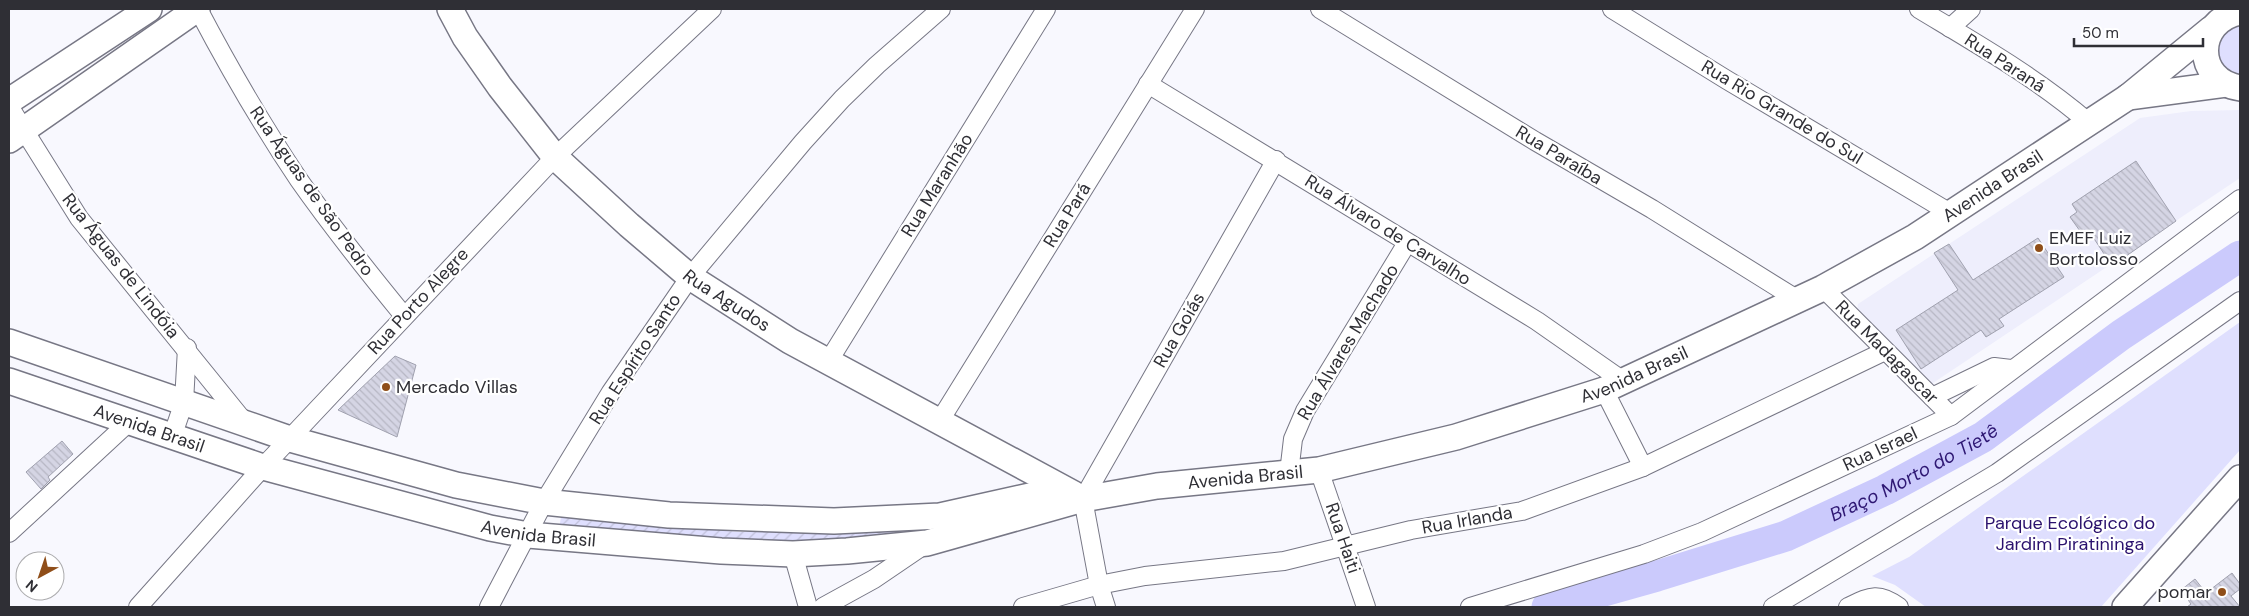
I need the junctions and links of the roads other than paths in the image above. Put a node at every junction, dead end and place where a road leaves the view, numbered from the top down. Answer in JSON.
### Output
{"nodes":[{"id":1,"x":149,"y":9,"type":"edge"},
{"id":2,"x":198,"y":9,"type":"edge"},
{"id":3,"x":450,"y":9,"type":"edge"},
{"id":4,"x":712,"y":9,"type":"edge"},
{"id":5,"x":941,"y":9,"type":"edge"},
{"id":6,"x":1046,"y":9,"type":"edge"},
{"id":7,"x":1195,"y":9,"type":"edge"},
{"id":8,"x":1320,"y":9,"type":"edge"},
{"id":9,"x":1612,"y":9,"type":"edge"},
{"id":10,"x":1919,"y":9,"type":"edge"},
{"id":11,"x":1971,"y":9,"type":"edge"},
{"id":12,"x":2240,"y":12,"type":"edge"},
{"id":13,"x":1950,"y":28,"type":"junction"},
{"id":14,"x":2211,"y":29,"type":"junction"},
{"id":15,"x":1148,"y":84,"type":"junction"},
{"id":16,"x":2233,"y":86,"type":"edge"},
{"id":17,"x":2128,"y":97,"type":"junction"},
{"id":18,"x":9,"y":101,"type":"edge"},
{"id":19,"x":9,"y":106,"type":"edge"},
{"id":20,"x":2088,"y":122,"type":"junction"},
{"id":21,"x":15,"y":135,"type":"edge"},
{"id":22,"x":555,"y":157,"type":"junction"},
{"id":23,"x":1276,"y":160,"type":"junction"},
{"id":24,"x":2240,"y":199,"type":"edge"},
{"id":25,"x":1952,"y":214,"type":"junction"},
{"id":26,"x":1407,"y":243,"type":"junction"},
{"id":27,"x":690,"y":277,"type":"junction"},
{"id":28,"x":1823,"y":288,"type":"junction"},
{"id":29,"x":1798,"y":300,"type":"junction"},
{"id":30,"x":2240,"y":301,"type":"edge"},
{"id":31,"x":404,"y":316,"type":"junction"},
{"id":32,"x":9,"y":342,"type":"edge"},
{"id":33,"x":187,"y":348,"type":"junction"},
{"id":34,"x":1886,"y":350,"type":"junction"},
{"id":35,"x":828,"y":362,"type":"junction"},
{"id":36,"x":2012,"y":370,"type":"junction"},
{"id":37,"x":9,"y":382,"type":"edge"},
{"id":38,"x":1614,"y":386,"type":"junction"},
{"id":39,"x":1932,"y":397,"type":"junction"},
{"id":40,"x":184,"y":402,"type":"junction"},
{"id":41,"x":1951,"y":416,"type":"junction"},
{"id":42,"x":939,"y":422,"type":"junction"},
{"id":43,"x":128,"y":423,"type":"junction"},
{"id":44,"x":247,"y":425,"type":"junction"},
{"id":45,"x":172,"y":437,"type":"junction"},
{"id":46,"x":290,"y":439,"type":"junction"},
{"id":47,"x":263,"y":467,"type":"junction"},
{"id":48,"x":1643,"y":467,"type":"junction"},
{"id":49,"x":1024,"y":469,"type":"junction"},
{"id":50,"x":1319,"y":470,"type":"junction"},
{"id":51,"x":1289,"y":473,"type":"junction"},
{"id":52,"x":2240,"y":478,"type":"edge"},
{"id":53,"x":1012,"y":499,"type":"junction"},
{"id":54,"x":1083,"y":499,"type":"junction"},
{"id":55,"x":544,"y":502,"type":"junction"},
{"id":56,"x":9,"y":533,"type":"edge"},
{"id":57,"x":528,"y":535,"type":"junction"},
{"id":58,"x":927,"y":543,"type":"junction"},
{"id":59,"x":1347,"y":547,"type":"junction"},
{"id":60,"x":793,"y":554,"type":"junction"},
{"id":61,"x":1099,"y":585,"type":"junction"},
{"id":62,"x":138,"y":607,"type":"edge"},
{"id":63,"x":489,"y":607,"type":"edge"},
{"id":64,"x":808,"y":607,"type":"edge"},
{"id":65,"x":823,"y":607,"type":"edge"},
{"id":66,"x":1023,"y":607,"type":"edge"},
{"id":67,"x":1106,"y":607,"type":"edge"},
{"id":68,"x":1366,"y":607,"type":"edge"},
{"id":69,"x":1470,"y":607,"type":"edge"},
{"id":70,"x":1773,"y":607,"type":"edge"},
{"id":71,"x":1848,"y":607,"type":"edge"},
{"id":72,"x":1899,"y":607,"type":"edge"},
{"id":73,"x":2125,"y":607,"type":"edge"}],
"edges":[{"from":1,"to":18,"type":"main road"},
{"from":2,"to":21,"type":"main road"},
{"from":2,"to":31,"type":"street","name":"Rua Águas de São Pedro"},
{"from":3,"to":22,"type":"main road","name":"Rua Agudos"},
{"from":4,"to":22,"type":"street","name":"Rua Porto Alegre"},
{"from":5,"to":27,"type":"street","name":"Rua Espírito Santo"},
{"from":6,"to":35,"type":"street","name":"Rua Maranhão"},
{"from":7,"to":15,"type":"street","name":"Rua Pará"},
{"from":8,"to":29,"type":"street","name":"Rua Paraíba"},
{"from":9,"to":25,"type":"street","name":"Rua Rio Grande do Sul"},
{"from":10,"to":13,"type":"street","name":"Rua Paraná"},
{"from":11,"to":13,"type":"street"},
{"from":12,"to":14,"type":"main road","name":"Avenida Brasil"},
{"from":13,"to":20,"type":"street","name":"Rua Paraná"},
{"from":14,"to":16,"type":"main road"},
{"from":14,"to":17,"type":"main road","name":"Avenida Brasil"},
{"from":15,"to":23,"type":"street","name":"Rua Álvaro de Carvalho"},
{"from":15,"to":42,"type":"street","name":"Rua Pará"},
{"from":16,"to":17,"type":"main road","name":"Avenida Brasil"},
{"from":17,"to":20,"type":"main road","name":"Avenida Brasil"},
{"from":19,"to":21,"type":"street","name":"Rua Águas de Lindóia"},
{"from":20,"to":25,"type":"main road","name":"Avenida Brasil"},
{"from":21,"to":33,"type":"street","name":"Rua Águas de Lindóia"},
{"from":22,"to":27,"type":"main road","name":"Rua Agudos"},
{"from":22,"to":31,"type":"street","name":"Rua Porto Alegre"},
{"from":23,"to":26,"type":"street","name":"Rua Álvaro de Carvalho"},
{"from":23,"to":54,"type":"street","name":"Rua Goiás"},
{"from":24,"to":36,"type":"street","name":"Rua Israel"},
{"from":25,"to":28,"type":"main road","name":"Avenida Brasil"},
{"from":26,"to":38,"type":"street","name":"Rua Álvaro de Carvalho"},
{"from":26,"to":51,"type":"street","name":"Rua Álvares Machado"},
{"from":27,"to":35,"type":"main road","name":"Rua Agudos"},
{"from":27,"to":55,"type":"street","name":"Rua Espírito Santo"},
{"from":28,"to":29,"type":"main road","name":"Avenida Brasil"},
{"from":28,"to":34,"type":"street","name":"Rua Madagascar"},
{"from":29,"to":38,"type":"main road","name":"Avenida Brasil"},
{"from":30,"to":70,"type":"street"},
{"from":31,"to":46,"type":"street","name":"Rua Porto Alegre"},
{"from":32,"to":40,"type":"main road","name":"Avenida Brasil"},
{"from":33,"to":40,"type":"street","name":"Rua Águas de Lindóia"},
{"from":33,"to":44,"type":"street","name":"Rua Águas de Lindóia"},
{"from":34,"to":39,"type":"street","name":"Rua Madagascar"},
{"from":34,"to":48,"type":"street","name":"Rua Irlanda"},
{"from":35,"to":42,"type":"main road","name":"Rua Agudos"},
{"from":36,"to":39,"type":"street"},
{"from":36,"to":41,"type":"street","name":"Rua Israel"},
{"from":37,"to":43,"type":"main road","name":"Avenida Brasil"},
{"from":38,"to":48,"type":"street"},
{"from":38,"to":50,"type":"main road","name":"Avenida Brasil"},
{"from":39,"to":41,"type":"street","name":"Rua Madagascar"},
{"from":40,"to":44,"type":"main road","name":"Avenida Brasil"},
{"from":40,"to":45,"type":"street","name":"Rua Águas de Lindóia"},
{"from":41,"to":69,"type":"street","name":"Rua Israel"},
{"from":42,"to":49,"type":"main road","name":"Rua Agudos"},
{"from":43,"to":45,"type":"main road","name":"Avenida Brasil"},
{"from":43,"to":56,"type":"street"},
{"from":44,"to":46,"type":"main road","name":"Avenida Brasil"},
{"from":45,"to":47,"type":"main road","name":"Avenida Brasil"},
{"from":46,"to":47,"type":"street","name":"Rua Porto Alegre"},
{"from":46,"to":55,"type":"main road","name":"Avenida Brasil"},
{"from":47,"to":57,"type":"main road","name":"Avenida Brasil"},
{"from":47,"to":62,"type":"street","name":"Rua Porto Alegre"},
{"from":48,"to":59,"type":"street","name":"Rua Irlanda"},
{"from":49,"to":53,"type":"main road"},
{"from":49,"to":54,"type":"main road","name":"Rua Agudos"},
{"from":50,"to":51,"type":"main road","name":"Avenida Brasil"},
{"from":50,"to":59,"type":"street","name":"Rua Haiti"},
{"from":51,"to":54,"type":"main road","name":"Avenida Brasil"},
{"from":52,"to":73,"type":"main road"},
{"from":53,"to":54,"type":"main road","name":"Avenida Brasil"},
{"from":53,"to":55,"type":"main road","name":"Avenida Brasil"},
{"from":54,"to":58,"type":"main road","name":"Avenida Brasil"},
{"from":54,"to":61,"type":"street"},
{"from":55,"to":57,"type":"street","name":"Rua Espírito Santo"},
{"from":57,"to":60,"type":"main road","name":"Avenida Brasil"},
{"from":57,"to":63,"type":"street","name":"Rua Espírito Santo"},
{"from":58,"to":60,"type":"main road","name":"Avenida Brasil"},
{"from":58,"to":65,"type":"street"},
{"from":59,"to":61,"type":"street","name":"Rua Irlanda"},
{"from":59,"to":68,"type":"street","name":"Rua Haiti"},
{"from":60,"to":64,"type":"street"},
{"from":61,"to":66,"type":"street","name":"Rua Irlanda"},
{"from":61,"to":67,"type":"street"},
{"from":71,"to":72,"type":"street"}]}
